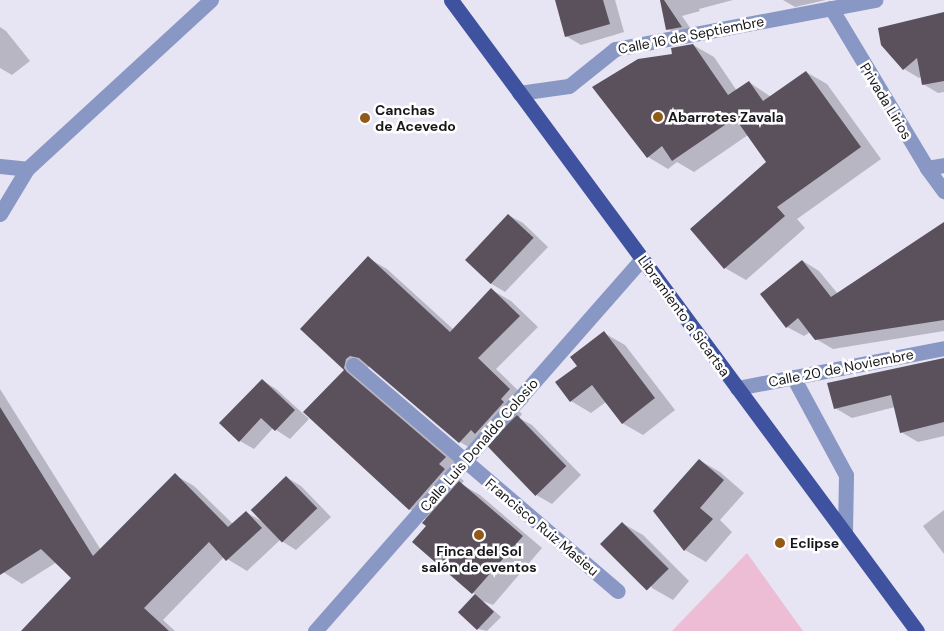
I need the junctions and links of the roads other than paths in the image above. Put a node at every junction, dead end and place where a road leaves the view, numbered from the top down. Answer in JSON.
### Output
{"nodes":[{"id":1,"x":211,"y":0,"type":"edge"},
{"id":2,"x":451,"y":0,"type":"edge"},
{"id":3,"x":875,"y":0,"type":"edge"},
{"id":4,"x":830,"y":8,"type":"junction"},
{"id":5,"x":519,"y":93,"type":"junction"},
{"id":6,"x":944,"y":165,"type":"edge"},
{"id":7,"x":0,"y":166,"type":"edge"},
{"id":8,"x":927,"y":168,"type":"junction"},
{"id":9,"x":27,"y":169,"type":"junction"},
{"id":10,"x":944,"y":192,"type":"edge"},
{"id":11,"x":0,"y":214,"type":"edge"},
{"id":12,"x":642,"y":259,"type":"junction"},
{"id":13,"x":944,"y":348,"type":"edge"},
{"id":14,"x":353,"y":365,"type":"dead end"},
{"id":15,"x":793,"y":377,"type":"junction"},
{"id":16,"x":738,"y":388,"type":"junction"},
{"id":17,"x":466,"y":462,"type":"junction"},
{"id":18,"x":844,"y":533,"type":"junction"},
{"id":19,"x":618,"y":591,"type":"dead end"},
{"id":20,"x":316,"y":631,"type":"edge"},
{"id":21,"x":917,"y":631,"type":"edge"}],
"edges":[{"from":1,"to":9,"type":"street"},
{"from":2,"to":5,"type":"main road","name":"Libramiento a Sicartsa"},
{"from":3,"to":4,"type":"street","name":"Calle 16 de Septiembre"},
{"from":4,"to":5,"type":"street","name":"Calle 16 de Septiembre"},
{"from":4,"to":8,"type":"street","name":"Privada Lirios"},
{"from":5,"to":12,"type":"main road","name":"Libramiento a Sicartsa"},
{"from":6,"to":8,"type":"street"},
{"from":7,"to":9,"type":"street"},
{"from":8,"to":10,"type":"street","name":"Privada Lirios"},
{"from":9,"to":11,"type":"street"},
{"from":12,"to":16,"type":"main road","name":"Libramiento a Sicartsa"},
{"from":12,"to":17,"type":"street","name":"Calle Luis Donaldo Colosio"},
{"from":13,"to":15,"type":"street","name":"Calle 20 de Noviembre"},
{"from":14,"to":17,"type":"street","name":"Francisco Ruiz Masieu"},
{"from":15,"to":16,"type":"street","name":"Calle 20 de Noviembre"},
{"from":15,"to":18,"type":"street"},
{"from":16,"to":18,"type":"main road","name":"Libramiento a Sicartsa"},
{"from":17,"to":19,"type":"street","name":"Francisco Ruiz Masieu"},
{"from":17,"to":20,"type":"street","name":"Calle Luis Donaldo Colosio"},
{"from":18,"to":21,"type":"main road","name":"Libramiento a Sicartsa"}]}
